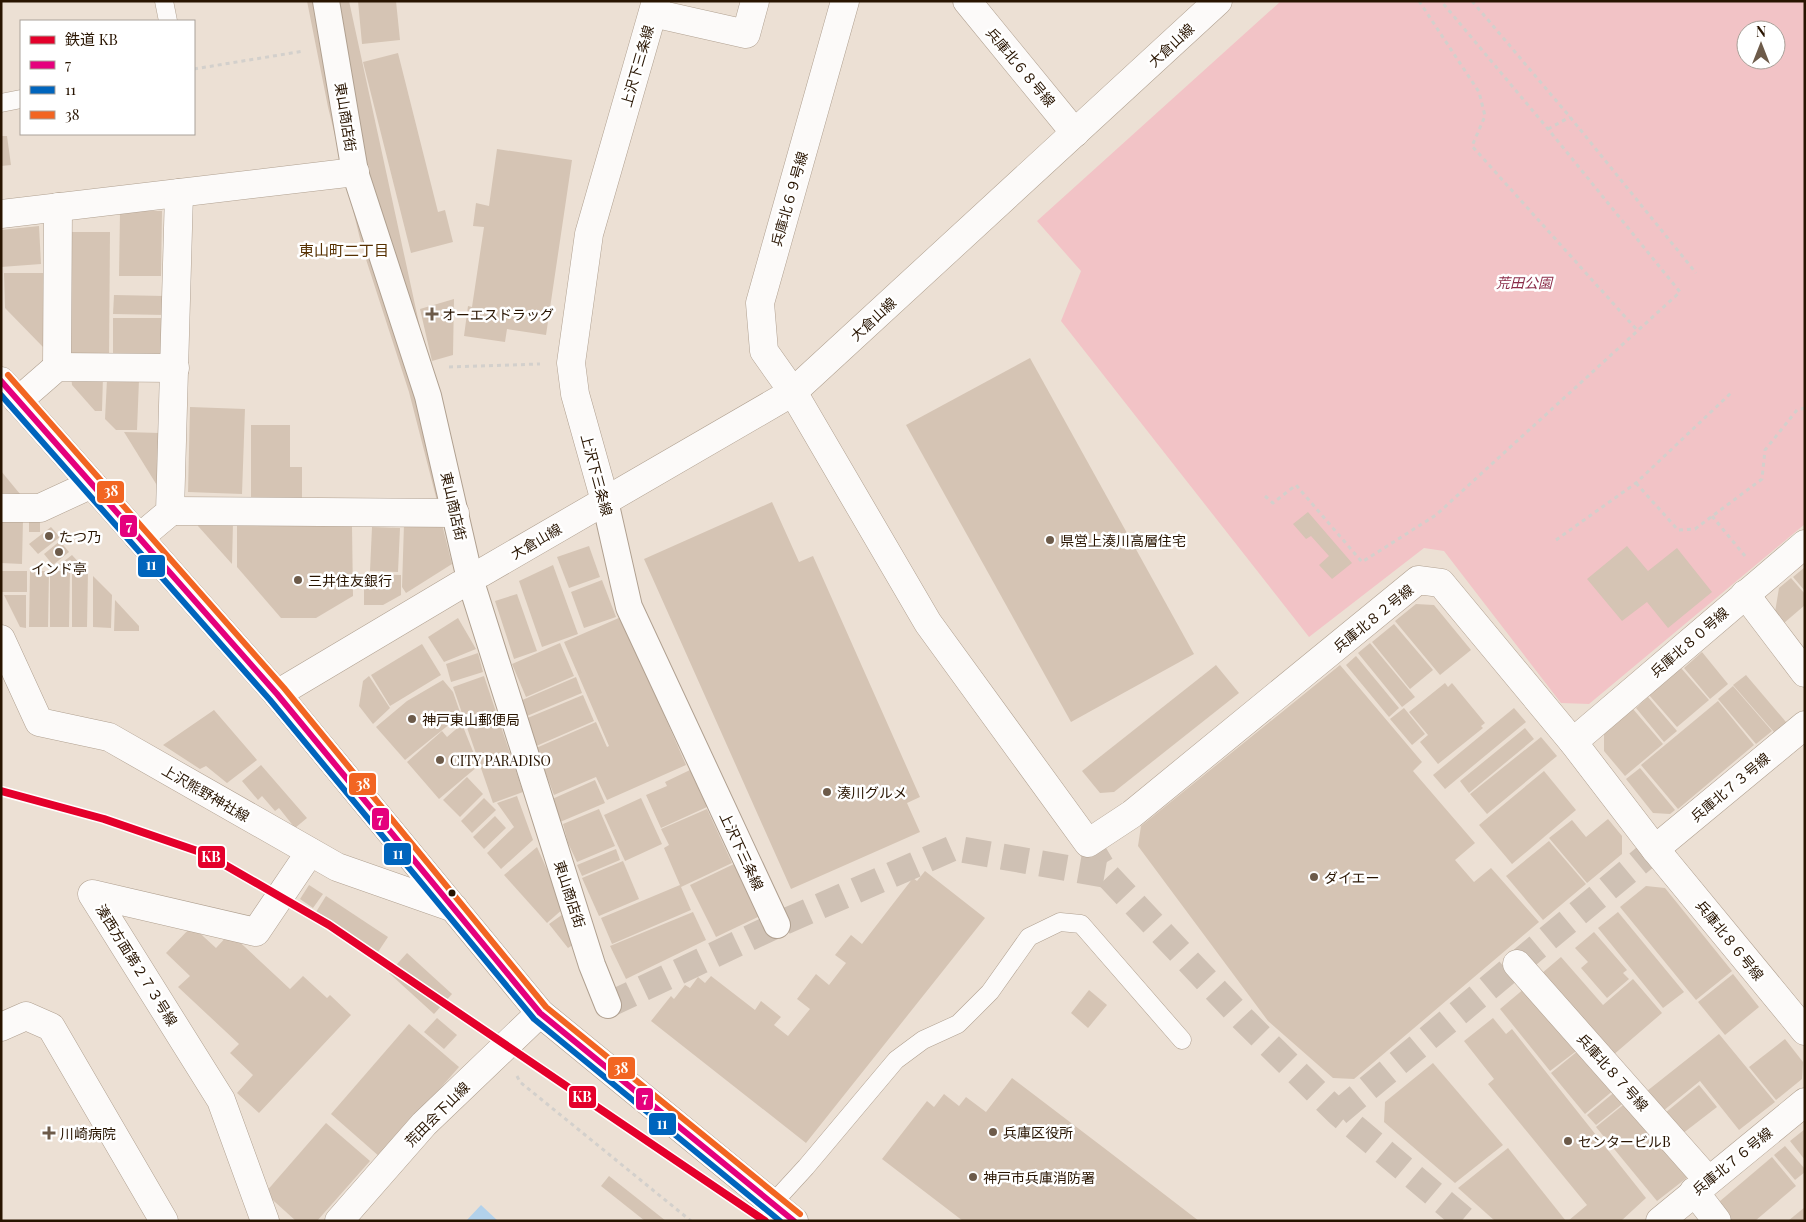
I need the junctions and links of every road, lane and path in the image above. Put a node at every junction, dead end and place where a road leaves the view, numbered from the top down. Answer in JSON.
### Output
{"nodes":[{"id":1,"x":164,"y":1,"type":"edge"},
{"id":2,"x":326,"y":1,"type":"edge"},
{"id":3,"x":755,"y":1,"type":"edge"},
{"id":4,"x":845,"y":1,"type":"edge"},
{"id":5,"x":967,"y":1,"type":"edge"},
{"id":6,"x":1420,"y":1,"type":"edge"},
{"id":7,"x":1442,"y":1,"type":"edge"},
{"id":8,"x":1472,"y":1,"type":"edge"},
{"id":9,"x":1211,"y":4,"type":"edge"},
{"id":10,"x":654,"y":7,"type":"edge"},
{"id":11,"x":168,"y":20,"type":"edge"},
{"id":12,"x":334,"y":46,"type":"junction"},
{"id":13,"x":195,"y":69,"type":"edge"},
{"id":14,"x":20,"y":100,"type":"edge"},
{"id":15,"x":1,"y":103,"type":"edge"},
{"id":16,"x":1570,"y":117,"type":"junction"},
{"id":17,"x":1548,"y":129,"type":"junction"},
{"id":18,"x":1075,"y":132,"type":"junction"},
{"id":19,"x":355,"y":172,"type":"junction"},
{"id":20,"x":179,"y":193,"type":"junction"},
{"id":21,"x":58,"y":207,"type":"junction"},
{"id":22,"x":1,"y":214,"type":"edge"},
{"id":23,"x":1696,"y":273,"type":"dead end"},
{"id":24,"x":1637,"y":330,"type":"junction"},
{"id":25,"x":571,"y":363,"type":"junction"},
{"id":26,"x":58,"y":367,"type":"junction"},
{"id":27,"x":175,"y":368,"type":"junction"},
{"id":28,"x":419,"y":368,"type":"junction"},
{"id":29,"x":10,"y":391,"type":"edge"},
{"id":30,"x":793,"y":392,"type":"junction"},
{"id":31,"x":1732,"y":392,"type":"dead end"},
{"id":32,"x":1805,"y":408,"type":"edge"},
{"id":33,"x":1636,"y":483,"type":"junction"},
{"id":34,"x":92,"y":484,"type":"junction"},
{"id":35,"x":1265,"y":496,"type":"dead end"},
{"id":36,"x":604,"y":501,"type":"junction"},
{"id":37,"x":1,"y":508,"type":"edge"},
{"id":38,"x":170,"y":511,"type":"junction"},
{"id":39,"x":455,"y":513,"type":"junction"},
{"id":40,"x":1712,"y":516,"type":"junction"},
{"id":41,"x":139,"y":538,"type":"junction"},
{"id":42,"x":1556,"y":540,"type":"dead end"},
{"id":43,"x":1805,"y":544,"type":"edge"},
{"id":44,"x":1754,"y":586,"type":"junction"},
{"id":45,"x":1,"y":639,"type":"edge"},
{"id":46,"x":1805,"y":673,"type":"edge"},
{"id":47,"x":277,"y":694,"type":"junction"},
{"id":48,"x":1805,"y":725,"type":"edge"},
{"id":49,"x":1573,"y":742,"type":"junction"},
{"id":50,"x":1088,"y":843,"type":"joint"},
{"id":51,"x":1656,"y":849,"type":"junction"},
{"id":52,"x":310,"y":852,"type":"junction"},
{"id":53,"x":454,"y":908,"type":"junction"},
{"id":54,"x":777,"y":925,"type":"dead end"},
{"id":55,"x":1517,"y":964,"type":"dead end"},
{"id":56,"x":608,"y":1005,"type":"dead end"},
{"id":57,"x":540,"y":1013,"type":"junction"},
{"id":58,"x":1,"y":1027,"type":"edge"},
{"id":59,"x":1805,"y":1031,"type":"edge"},
{"id":60,"x":1182,"y":1040,"type":"dead end"},
{"id":61,"x":516,"y":1072,"type":"dead end"},
{"id":62,"x":1805,"y":1102,"type":"edge"},
{"id":63,"x":1701,"y":1186,"type":"junction"},
{"id":64,"x":773,"y":1203,"type":"junction"},
{"id":65,"x":164,"y":1221,"type":"edge"},
{"id":66,"x":265,"y":1221,"type":"edge"},
{"id":67,"x":339,"y":1221,"type":"edge"},
{"id":68,"x":691,"y":1221,"type":"edge"},
{"id":69,"x":794,"y":1221,"type":"edge"},
{"id":70,"x":1660,"y":1221,"type":"edge"},
{"id":71,"x":1717,"y":1221,"type":"edge"}],
"edges":[{"from":1,"to":11,"type":"lane"},
{"from":2,"to":12,"type":"street","name":"東山商店街"},
{"from":3,"to":10,"type":"street"},
{"from":4,"to":30,"type":"street","name":"兵庫北６９号線"},
{"from":5,"to":18,"type":"street","name":"兵庫北６８号線"},
{"from":6,"to":24,"type":"path"},
{"from":7,"to":17,"type":"path"},
{"from":8,"to":16,"type":"path"},
{"from":9,"to":18,"type":"street","name":"大倉山線"},
{"from":10,"to":25,"type":"street","name":"上沢下三条線"},
{"from":12,"to":13,"type":"path"},
{"from":12,"to":19,"type":"street","name":"東山商店街"},
{"from":14,"to":15,"type":"lane"},
{"from":16,"to":17,"type":"path"},
{"from":16,"to":23,"type":"path"},
{"from":17,"to":24,"type":"path"},
{"from":18,"to":30,"type":"street","name":"大倉山線"},
{"from":19,"to":20,"type":"street"},
{"from":19,"to":28,"type":"street","name":"東山商店街"},
{"from":20,"to":21,"type":"street"},
{"from":20,"to":27,"type":"street"},
{"from":21,"to":22,"type":"street"},
{"from":21,"to":26,"type":"street"},
{"from":24,"to":35,"type":"path"},
{"from":25,"to":28,"type":"path"},
{"from":25,"to":36,"type":"street","name":"上沢下三条線"},
{"from":26,"to":27,"type":"street"},
{"from":26,"to":29,"type":"street"},
{"from":27,"to":38,"type":"street"},
{"from":28,"to":39,"type":"street","name":"東山商店街"},
{"from":29,"to":34,"type":"street"},
{"from":30,"to":36,"type":"street","name":"大倉山線"},
{"from":30,"to":50,"type":"street","name":"兵庫北６９号線"},
{"from":31,"to":33,"type":"path"},
{"from":32,"to":40,"type":"path"},
{"from":33,"to":40,"type":"path"},
{"from":33,"to":42,"type":"path"},
{"from":34,"to":37,"type":"street"},
{"from":34,"to":41,"type":"street"},
{"from":36,"to":47,"type":"street","name":"大倉山線"},
{"from":36,"to":54,"type":"street","name":"上沢下三条線"},
{"from":38,"to":39,"type":"street"},
{"from":38,"to":41,"type":"street"},
{"from":39,"to":56,"type":"street","name":"東山商店街"},
{"from":40,"to":44,"type":"path"},
{"from":41,"to":47,"type":"street"},
{"from":43,"to":44,"type":"street","name":"兵庫北８０号線"},
{"from":44,"to":46,"type":"street"},
{"from":44,"to":49,"type":"street","name":"兵庫北８０号線"},
{"from":45,"to":52,"type":"street","name":"上沢熊野神社線"},
{"from":47,"to":53,"type":"street"},
{"from":48,"to":51,"type":"street","name":"兵庫北７３号線"},
{"from":49,"to":50,"type":"street","name":"兵庫北８２号線"},
{"from":49,"to":51,"type":"street","name":"兵庫北８２号線"},
{"from":51,"to":59,"type":"street","name":"兵庫北８６号線"},
{"from":52,"to":53,"type":"street","name":"上沢熊野神社線"},
{"from":52,"to":66,"type":"street","name":"湊西方面第２７３号線"},
{"from":53,"to":57,"type":"street"},
{"from":55,"to":63,"type":"street","name":"兵庫北８７号線"},
{"from":57,"to":64,"type":"street"},
{"from":57,"to":67,"type":"street","name":"荒田会下山線"},
{"from":58,"to":65,"type":"street"},
{"from":60,"to":64,"type":"lane"},
{"from":61,"to":68,"type":"path"},
{"from":62,"to":63,"type":"street","name":"兵庫北７６号線"},
{"from":63,"to":70,"type":"street","name":"兵庫北７６号線"},
{"from":63,"to":71,"type":"street","name":"兵庫北８７号線"},
{"from":64,"to":69,"type":"street"}]}
